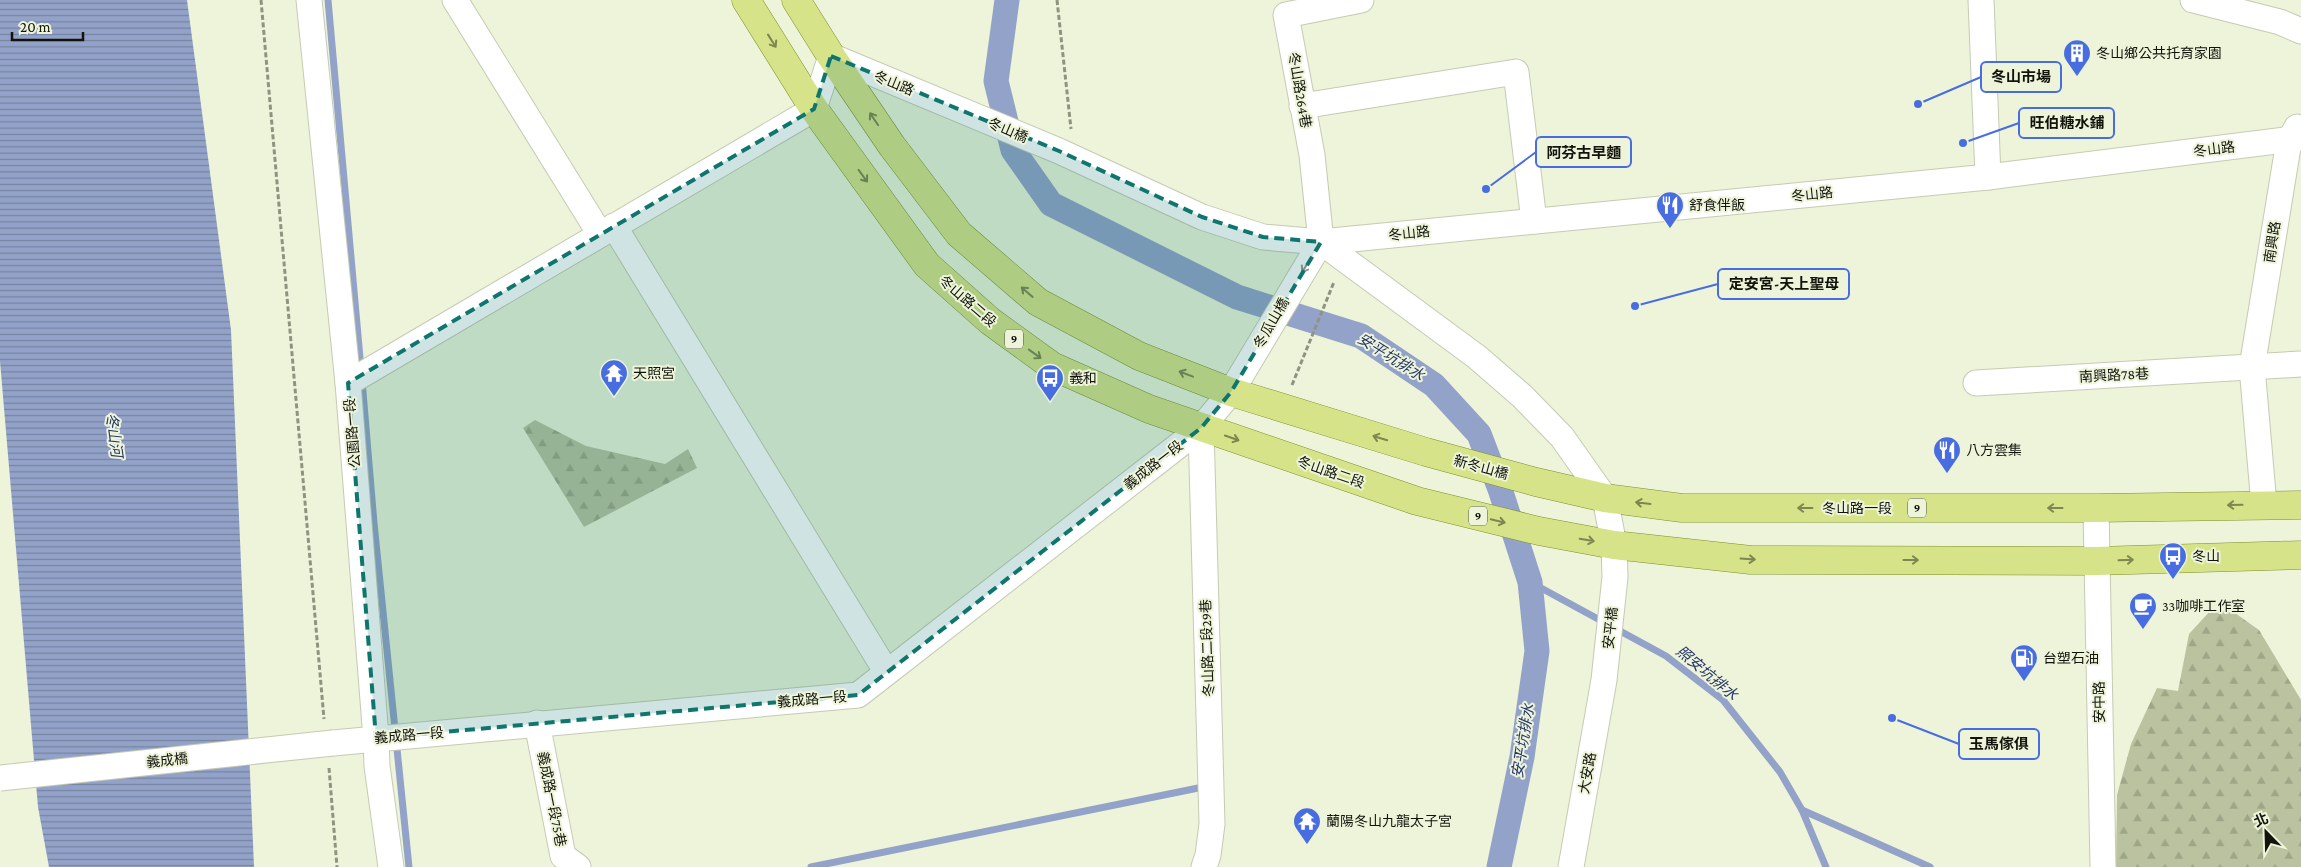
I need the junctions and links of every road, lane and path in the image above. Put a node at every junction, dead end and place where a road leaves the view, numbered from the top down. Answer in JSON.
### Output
{"nodes":[{"id":1,"x":261,"y":0,"type":"edge"},
{"id":2,"x":309,"y":0,"type":"edge"},
{"id":3,"x":455,"y":0,"type":"edge"},
{"id":4,"x":746,"y":0,"type":"edge"},
{"id":5,"x":796,"y":0,"type":"edge"},
{"id":6,"x":1057,"y":0,"type":"edge"},
{"id":7,"x":1361,"y":0,"type":"edge"},
{"id":8,"x":1981,"y":0,"type":"edge"},
{"id":9,"x":2193,"y":0,"type":"edge"},
{"id":10,"x":2301,"y":31,"type":"edge"},
{"id":11,"x":831,"y":56,"type":"junction"},
{"id":12,"x":1302,"y":106,"type":"junction"},
{"id":13,"x":814,"y":109,"type":"junction"},
{"id":14,"x":958,"y":109,"type":"joint"},
{"id":15,"x":2297,"y":133,"type":"edge"},
{"id":16,"x":1066,"y":155,"type":"junction"},
{"id":17,"x":1988,"y":176,"type":"junction"},
{"id":18,"x":1534,"y":221,"type":"junction"},
{"id":19,"x":607,"y":230,"type":"junction"},
{"id":20,"x":1321,"y":242,"type":"junction"},
{"id":21,"x":1333,"y":283,"type":"dead end"},
{"id":22,"x":2301,"y":364,"type":"edge"},
{"id":23,"x":2252,"y":366,"type":"junction"},
{"id":24,"x":1298,"y":370,"type":"dead end"},
{"id":25,"x":348,"y":383,"type":"junction"},
{"id":26,"x":1976,"y":383,"type":"dead end"},
{"id":27,"x":1231,"y":392,"type":"junction"},
{"id":28,"x":1201,"y":428,"type":"junction"},
{"id":29,"x":1536,"y":482,"type":"joint"},
{"id":30,"x":1605,"y":498,"type":"junction"},
{"id":31,"x":2264,"y":505,"type":"junction"},
{"id":32,"x":2301,"y":505,"type":"edge"},
{"id":33,"x":2096,"y":508,"type":"junction"},
{"id":34,"x":1614,"y":545,"type":"junction"},
{"id":35,"x":2301,"y":556,"type":"edge"},
{"id":36,"x":2096,"y":561,"type":"junction"},
{"id":37,"x":886,"y":671,"type":"junction"},
{"id":38,"x":1604,"y":680,"type":"joint"},
{"id":39,"x":537,"y":723,"type":"junction"},
{"id":40,"x":376,"y":738,"type":"junction"},
{"id":41,"x":329,"y":741,"type":"junction"},
{"id":42,"x":0,"y":778,"type":"edge"},
{"id":43,"x":337,"y":867,"type":"edge"},
{"id":44,"x":391,"y":867,"type":"edge"},
{"id":45,"x":578,"y":867,"type":"edge"},
{"id":46,"x":1204,"y":867,"type":"edge"},
{"id":47,"x":1571,"y":867,"type":"edge"},
{"id":48,"x":2103,"y":867,"type":"edge"}],
"edges":[{"from":1,"to":41,"type":"path"},
{"from":2,"to":25,"type":"street","name":"公園路一段"},
{"from":3,"to":19,"type":"street"},
{"from":4,"to":13,"type":"main road","name":"冬山路二段","number":"9","one_way":true},
{"from":5,"to":11,"type":"main road","number":"9"},
{"from":6,"to":16,"type":"path"},
{"from":7,"to":12,"type":"street","name":"冬山路264巷"},
{"from":8,"to":17,"type":"street"},
{"from":9,"to":10,"type":"street"},
{"from":11,"to":13,"type":"street"},
{"from":11,"to":14,"type":"street","name":"冬山路"},
{"from":27,"to":11,"type":"main road","number":"9","one_way":true},
{"from":12,"to":18,"type":"street"},
{"from":12,"to":20,"type":"street","name":"冬山路264巷"},
{"from":13,"to":19,"type":"street"},
{"from":13,"to":28,"type":"main road","name":"冬山路二段","number":"9","one_way":true},
{"from":14,"to":16,"type":"street","name":"冬山橋"},
{"from":15,"to":17,"type":"street","name":"冬山路"},
{"from":15,"to":23,"type":"street","name":"南興路"},
{"from":16,"to":20,"type":"street","name":"冬山路"},
{"from":17,"to":18,"type":"street","name":"冬山路"},
{"from":18,"to":20,"type":"street","name":"冬山路"},
{"from":19,"to":25,"type":"street"},
{"from":19,"to":37,"type":"street"},
{"from":20,"to":27,"type":"street","name":"冬瓜山橋","one_way":true},
{"from":20,"to":30,"type":"street"},
{"from":21,"to":24,"type":"path"},
{"from":22,"to":23,"type":"street","name":"南興路78巷"},
{"from":23,"to":26,"type":"street","name":"南興路78巷"},
{"from":23,"to":31,"type":"street","name":"南興路"},
{"from":25,"to":40,"type":"street","name":"公園路一段"},
{"from":27,"to":28,"type":"street"},
{"from":29,"to":27,"type":"main road","name":"新冬山橋","number":"9","one_way":true},
{"from":28,"to":34,"type":"main road","name":"冬山路二段","number":"9","one_way":true},
{"from":28,"to":37,"type":"street","name":"義成路一段"},
{"from":28,"to":46,"type":"street","name":"冬山路二段29巷"},
{"from":29,"to":30,"type":"main road","name":"冬山路一段","number":"9"},
{"from":33,"to":30,"type":"main road","name":"冬山路一段","number":"9","one_way":true},
{"from":30,"to":34,"type":"street","name":"安平橋"},
{"from":31,"to":32,"type":"main road","name":"冬山路一段","number":"9"},
{"from":31,"to":33,"type":"main road","name":"冬山路一段","number":"9","one_way":true},
{"from":33,"to":36,"type":"street","name":"安中路"},
{"from":34,"to":36,"type":"main road","number":"9","one_way":true},
{"from":34,"to":38,"type":"street","name":"安平橋"},
{"from":36,"to":35,"type":"main road","number":"9","one_way":true},
{"from":36,"to":48,"type":"street","name":"安中路"},
{"from":37,"to":39,"type":"street","name":"義成路一段"},
{"from":38,"to":47,"type":"street","name":"大安路"},
{"from":39,"to":40,"type":"street","name":"義成路一段"},
{"from":39,"to":45,"type":"street","name":"義成路一段75巷"},
{"from":40,"to":41,"type":"street","name":"義成路一段"},
{"from":40,"to":44,"type":"street","name":"公園路一段"},
{"from":41,"to":42,"type":"street","name":"義成橋","bridge":true},
{"from":41,"to":43,"type":"path"}]}
